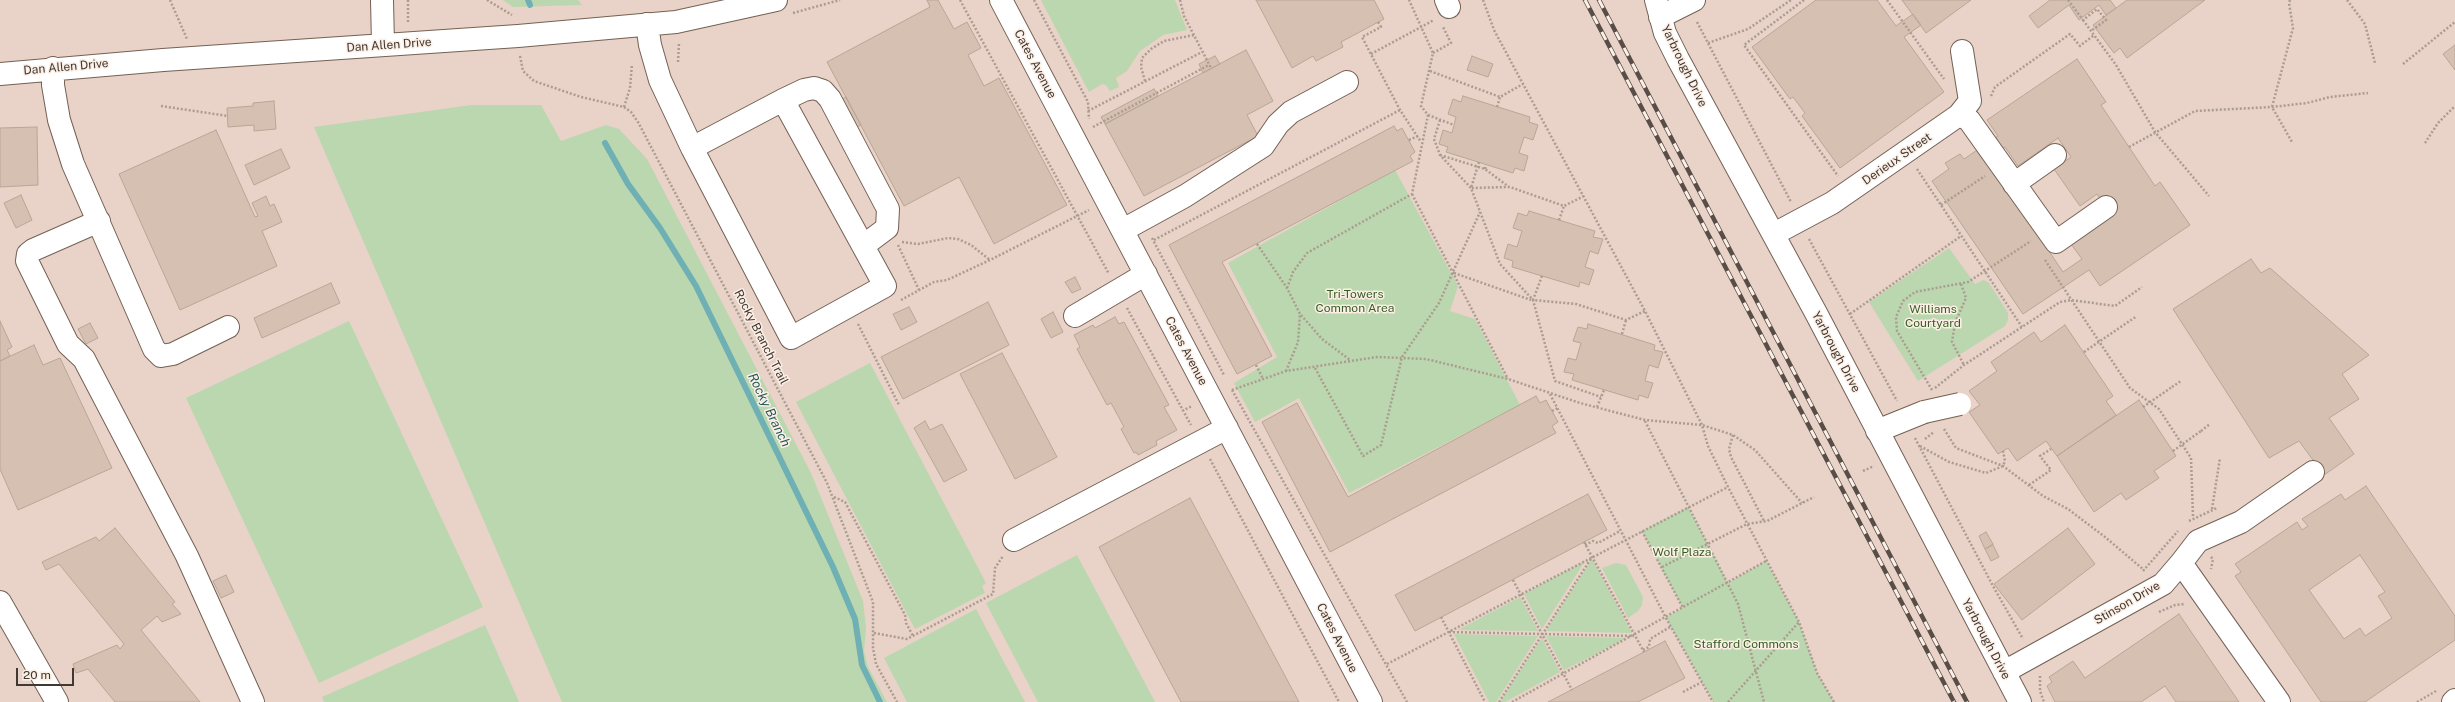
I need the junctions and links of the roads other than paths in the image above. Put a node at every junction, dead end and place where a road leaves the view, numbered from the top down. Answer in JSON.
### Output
{"nodes":[{"id":1,"x":382,"y":0,"type":"edge"},
{"id":2,"x":776,"y":0,"type":"edge"},
{"id":3,"x":1001,"y":0,"type":"edge"},
{"id":4,"x":1694,"y":0,"type":"edge"},
{"id":5,"x":1658,"y":8,"type":"edge"},
{"id":6,"x":647,"y":24,"type":"junction"},
{"id":7,"x":383,"y":45,"type":"junction"},
{"id":8,"x":1962,"y":51,"type":"dead end"},
{"id":9,"x":53,"y":68,"type":"junction"},
{"id":10,"x":0,"y":74,"type":"edge"},
{"id":11,"x":1347,"y":82,"type":"dead end"},
{"id":12,"x":783,"y":100,"type":"junction"},
{"id":13,"x":1959,"y":115,"type":"junction"},
{"id":14,"x":692,"y":148,"type":"junction"},
{"id":15,"x":2055,"y":155,"type":"dead end"},
{"id":16,"x":2014,"y":184,"type":"junction"},
{"id":17,"x":2106,"y":207,"type":"dead end"},
{"id":18,"x":99,"y":221,"type":"junction"},
{"id":19,"x":1122,"y":230,"type":"junction"},
{"id":20,"x":1774,"y":234,"type":"junction"},
{"id":21,"x":863,"y":246,"type":"junction"},
{"id":22,"x":1146,"y":274,"type":"junction"},
{"id":23,"x":1075,"y":316,"type":"dead end"},
{"id":24,"x":228,"y":327,"type":"dead end"},
{"id":25,"x":1960,"y":404,"type":"dead end"},
{"id":26,"x":1227,"y":428,"type":"junction"},
{"id":27,"x":1877,"y":430,"type":"junction"},
{"id":28,"x":2313,"y":472,"type":"dead end"},
{"id":29,"x":1014,"y":540,"type":"road end"},
{"id":30,"x":2181,"y":563,"type":"junction"},
{"id":31,"x":0,"y":602,"type":"edge"},
{"id":32,"x":2004,"y":672,"type":"junction"},
{"id":33,"x":2455,"y":700,"type":"edge"},
{"id":34,"x":57,"y":702,"type":"edge"},
{"id":35,"x":253,"y":702,"type":"edge"},
{"id":36,"x":1371,"y":702,"type":"edge"},
{"id":37,"x":2020,"y":702,"type":"edge"},
{"id":38,"x":2279,"y":702,"type":"edge"},
{"id":39,"x":2452,"y":702,"type":"edge"}],
"edges":[{"from":1,"to":7,"type":"street"},
{"from":2,"to":6,"type":"street","name":"Dan Allen Drive"},
{"from":3,"to":19,"type":"street","name":"Cates Avenue"},
{"from":4,"to":5,"type":"street"},
{"from":5,"to":20,"type":"street","name":"Yarbrough Drive"},
{"from":6,"to":7,"type":"street","name":"Dan Allen Drive"},
{"from":6,"to":14,"type":"street"},
{"from":7,"to":9,"type":"street","name":"Dan Allen Drive"},
{"from":8,"to":13,"type":"street","name":"Derieux Street"},
{"from":9,"to":10,"type":"street","name":"Dan Allen Drive"},
{"from":9,"to":18,"type":"street"},
{"from":11,"to":19,"type":"street"},
{"from":12,"to":14,"type":"street"},
{"from":12,"to":21,"type":"street"},
{"from":12,"to":21,"type":"street"},
{"from":13,"to":16,"type":"street"},
{"from":13,"to":20,"type":"street","name":"Derieux Street"},
{"from":14,"to":21,"type":"street"},
{"from":15,"to":16,"type":"street"},
{"from":16,"to":17,"type":"street"},
{"from":18,"to":24,"type":"street"},
{"from":18,"to":35,"type":"street"},
{"from":19,"to":22,"type":"street","name":"Cates Avenue"},
{"from":20,"to":27,"type":"street","name":"Yarbrough Drive"},
{"from":22,"to":23,"type":"street"},
{"from":22,"to":26,"type":"street","name":"Cates Avenue"},
{"from":25,"to":27,"type":"street","bridge":true},
{"from":26,"to":29,"type":"street"},
{"from":26,"to":36,"type":"street","name":"Cates Avenue"},
{"from":27,"to":32,"type":"street","name":"Yarbrough Drive"},
{"from":28,"to":30,"type":"street","name":"Stinson Drive"},
{"from":30,"to":32,"type":"street","name":"Stinson Drive"},
{"from":30,"to":38,"type":"street"},
{"from":31,"to":34,"type":"street"},
{"from":32,"to":37,"type":"street","name":"Yarbrough Drive"},
{"from":33,"to":39,"type":"street"}]}
